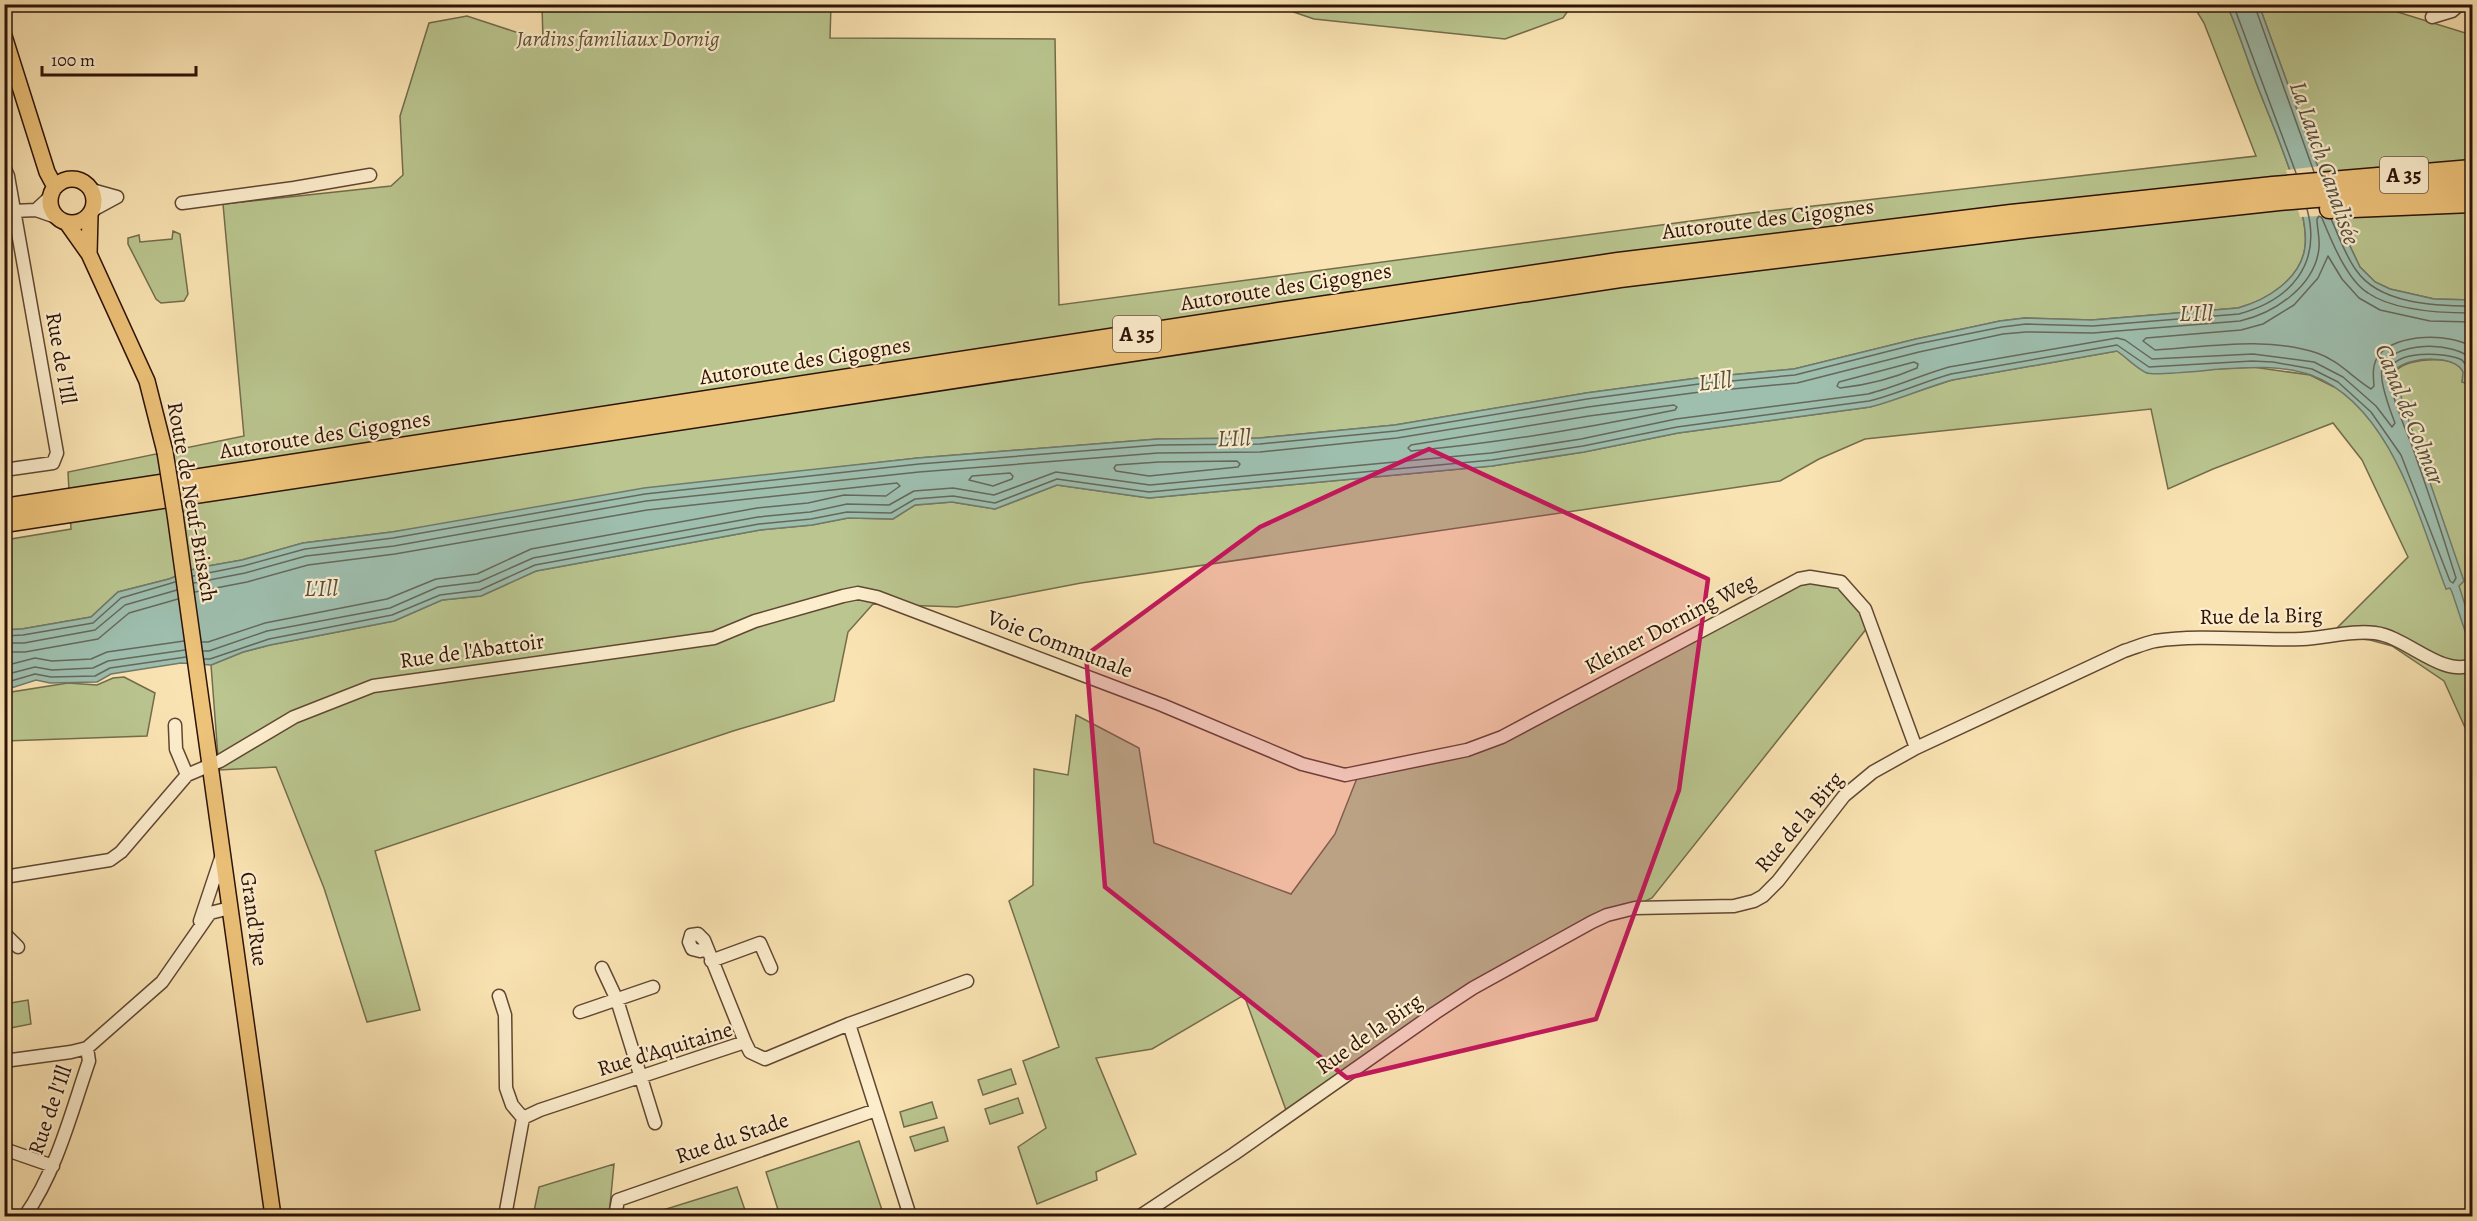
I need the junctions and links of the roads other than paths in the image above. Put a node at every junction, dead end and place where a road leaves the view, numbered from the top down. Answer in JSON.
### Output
{"nodes":[{"id":1,"x":2460,"y":4,"type":"edge"},
{"id":2,"x":2432,"y":17,"type":"dead end"},
{"id":3,"x":4,"y":36,"type":"edge"},
{"id":4,"x":8,"y":67,"type":"edge"},
{"id":5,"x":42,"y":152,"type":"junction"},
{"id":6,"x":4,"y":167,"type":"edge"},
{"id":7,"x":2472,"y":169,"type":"edge"},
{"id":8,"x":370,"y":175,"type":"dead end"},
{"id":9,"x":73,"y":179,"type":"junction"},
{"id":10,"x":2472,"y":185,"type":"edge"},
{"id":11,"x":92,"y":190,"type":"junction"},
{"id":12,"x":53,"y":192,"type":"junction"},
{"id":13,"x":2341,"y":194,"type":"junction"},
{"id":14,"x":2278,"y":200,"type":"junction"},
{"id":15,"x":182,"y":202,"type":"dead end"},
{"id":16,"x":2472,"y":203,"type":"edge"},
{"id":17,"x":36,"y":210,"type":"junction"},
{"id":18,"x":13,"y":211,"type":"junction"},
{"id":19,"x":92,"y":212,"type":"junction"},
{"id":20,"x":61,"y":220,"type":"junction"},
{"id":21,"x":89,"y":254,"type":"junction"},
{"id":22,"x":4,"y":470,"type":"edge"},
{"id":23,"x":4,"y":508,"type":"edge"},
{"id":24,"x":4,"y":523,"type":"edge"},
{"id":25,"x":755,"y":621,"type":"joint"},
{"id":26,"x":190,"y":627,"type":"joint"},
{"id":27,"x":2470,"y":666,"type":"edge"},
{"id":28,"x":175,"y":725,"type":"dead end"},
{"id":29,"x":1916,"y":748,"type":"junction"},
{"id":30,"x":209,"y":767,"type":"junction"},
{"id":31,"x":187,"y":775,"type":"junction"},
{"id":32,"x":1345,"y":775,"type":"joint"},
{"id":33,"x":222,"y":853,"type":"junction"},
{"id":34,"x":4,"y":877,"type":"edge"},
{"id":35,"x":229,"y":902,"type":"junction"},
{"id":36,"x":203,"y":910,"type":"junction"},
{"id":37,"x":199,"y":925,"type":"junction"},
{"id":38,"x":4,"y":933,"type":"edge"},
{"id":39,"x":18,"y":947,"type":"dead end"},
{"id":40,"x":707,"y":949,"type":"dead end"},
{"id":41,"x":711,"y":962,"type":"junction"},
{"id":42,"x":602,"y":968,"type":"dead end"},
{"id":43,"x":771,"y":968,"type":"dead end"},
{"id":44,"x":967,"y":981,"type":"dead end"},
{"id":45,"x":653,"y":987,"type":"dead end"},
{"id":46,"x":499,"y":996,"type":"dead end"},
{"id":47,"x":617,"y":1000,"type":"junction"},
{"id":48,"x":580,"y":1012,"type":"dead end"},
{"id":49,"x":849,"y":1024,"type":"junction"},
{"id":50,"x":745,"y":1042,"type":"junction"},
{"id":51,"x":87,"y":1048,"type":"junction"},
{"id":52,"x":4,"y":1061,"type":"edge"},
{"id":53,"x":641,"y":1076,"type":"junction"},
{"id":54,"x":876,"y":1110,"type":"junction"},
{"id":55,"x":523,"y":1118,"type":"junction"},
{"id":56,"x":656,"y":1123,"type":"dead end"},
{"id":57,"x":4,"y":1149,"type":"edge"},
{"id":58,"x":53,"y":1166,"type":"junction"},
{"id":59,"x":25,"y":1216,"type":"edge"},
{"id":60,"x":273,"y":1216,"type":"edge"},
{"id":61,"x":505,"y":1216,"type":"edge"},
{"id":62,"x":615,"y":1216,"type":"edge"},
{"id":63,"x":910,"y":1216,"type":"edge"},
{"id":64,"x":1140,"y":1216,"type":"edge"}],
"edges":[{"from":1,"to":2,"type":"street"},
{"from":3,"to":4,"type":"main road"},
{"from":4,"to":5,"type":"main road"},
{"from":5,"to":9,"type":"main road"},
{"from":5,"to":12,"type":"main road"},
{"from":6,"to":18,"type":"street","name":"Rue de l'Ill"},
{"from":7,"to":13,"type":"highway","name":"Autoroute des Cigognes","number":"A 35"},
{"from":8,"to":15,"type":"street"},
{"from":9,"to":11,"type":"main road"},
{"from":9,"to":12,"type":"main road"},
{"from":10,"to":13,"type":"highway","name":"Autoroute des Cigognes","number":"A 35"},
{"from":11,"to":19,"type":"main road"},
{"from":11,"to":19,"type":"street"},
{"from":12,"to":17,"type":"street"},
{"from":12,"to":20,"type":"main road"},
{"from":13,"to":14,"type":"highway","name":"Autoroute des Cigognes","number":"A 35"},
{"from":13,"to":16,"type":"highway"},
{"from":14,"to":23,"type":"highway","name":"Autoroute des Cigognes","number":"A 35"},
{"from":14,"to":24,"type":"highway","name":"Autoroute des Cigognes","number":"A 35"},
{"from":17,"to":18,"type":"street"},
{"from":17,"to":20,"type":"street"},
{"from":18,"to":22,"type":"street","name":"Rue de l'Ill"},
{"from":19,"to":20,"type":"main road"},
{"from":19,"to":21,"type":"main road","name":"Route de Neuf-Brisach"},
{"from":20,"to":21,"type":"main road","name":"Route de Neuf-Brisach"},
{"from":21,"to":26,"type":"main road","name":"Route de Neuf-Brisach","bridge":true},
{"from":25,"to":30,"type":"street","name":"Rue de l'Abattoir"},
{"from":25,"to":32,"type":"street","name":"Voie Communale"},
{"from":26,"to":30,"type":"main road","name":"Grand'Rue"},
{"from":27,"to":29,"type":"street","name":"Rue de la Birg"},
{"from":28,"to":31,"type":"street"},
{"from":29,"to":32,"type":"street","name":"Kleiner Dorning Weg"},
{"from":29,"to":64,"type":"street","name":"Rue de la Birg"},
{"from":30,"to":31,"type":"street","name":"Rue de l'Abattoir"},
{"from":30,"to":33,"type":"main road","name":"Grand'Rue"},
{"from":31,"to":34,"type":"street"},
{"from":33,"to":35,"type":"main road","name":"Grand'Rue"},
{"from":33,"to":36,"type":"street"},
{"from":35,"to":36,"type":"street"},
{"from":35,"to":37,"type":"street"},
{"from":35,"to":60,"type":"main road","name":"Grand'Rue"},
{"from":36,"to":37,"type":"street"},
{"from":37,"to":51,"type":"street"},
{"from":38,"to":39,"type":"street"},
{"from":40,"to":41,"type":"street"},
{"from":41,"to":43,"type":"street"},
{"from":41,"to":50,"type":"street"},
{"from":42,"to":47,"type":"street"},
{"from":44,"to":49,"type":"street"},
{"from":45,"to":47,"type":"street"},
{"from":46,"to":55,"type":"street"},
{"from":47,"to":48,"type":"street"},
{"from":47,"to":53,"type":"street"},
{"from":49,"to":50,"type":"street","name":"Rue d'Aquitaine"},
{"from":49,"to":54,"type":"street"},
{"from":50,"to":53,"type":"street","name":"Rue d'Aquitaine"},
{"from":51,"to":52,"type":"street"},
{"from":51,"to":58,"type":"street","name":"Rue de l'Ill"},
{"from":53,"to":55,"type":"street","name":"Rue d'Aquitaine"},
{"from":53,"to":56,"type":"street"},
{"from":54,"to":62,"type":"street","name":"Rue du Stade"},
{"from":54,"to":63,"type":"street"},
{"from":55,"to":61,"type":"street"},
{"from":57,"to":58,"type":"street"},
{"from":58,"to":59,"type":"street","name":"Rue de l'Ill"}]}
